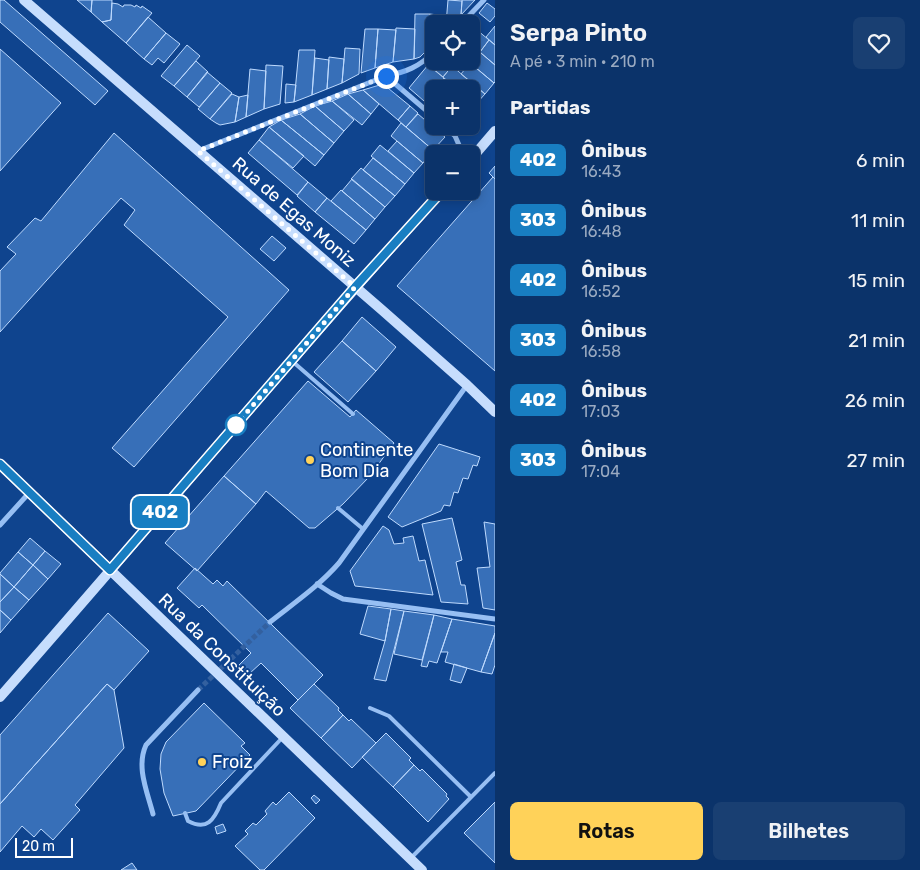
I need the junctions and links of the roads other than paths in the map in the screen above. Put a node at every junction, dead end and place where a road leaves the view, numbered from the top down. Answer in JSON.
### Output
{"nodes":[{"id":1,"x":24,"y":0,"type":"edge"},
{"id":2,"x":484,"y":0,"type":"edge"},
{"id":3,"x":470,"y":15,"type":"edge"},
{"id":4,"x":425,"y":61,"type":"edge"},
{"id":5,"x":386,"y":76,"type":"junction"},
{"id":6,"x":425,"y":109,"type":"edge"},
{"id":7,"x":495,"y":131,"type":"edge"},
{"id":8,"x":480,"y":148,"type":"edge"},
{"id":9,"x":198,"y":151,"type":"junction"},
{"id":10,"x":434,"y":200,"type":"edge"},
{"id":11,"x":355,"y":287,"type":"junction"},
{"id":12,"x":292,"y":361,"type":"junction"},
{"id":13,"x":467,"y":386,"type":"junction"},
{"id":14,"x":495,"y":412,"type":"edge"},
{"id":15,"x":353,"y":414,"type":"dead end"},
{"id":16,"x":0,"y":464,"type":"edge"},
{"id":17,"x":29,"y":492,"type":"junction"},
{"id":18,"x":338,"y":508,"type":"dead end"},
{"id":19,"x":0,"y":525,"type":"edge"},
{"id":20,"x":363,"y":529,"type":"junction"},
{"id":21,"x":110,"y":570,"type":"junction"},
{"id":22,"x":317,"y":584,"type":"junction"},
{"id":23,"x":495,"y":619,"type":"edge"},
{"id":24,"x":270,"y":622,"type":"tunnel mouth"},
{"id":25,"x":198,"y":690,"type":"tunnel mouth"},
{"id":26,"x":0,"y":697,"type":"edge"},
{"id":27,"x":370,"y":708,"type":"dead end"},
{"id":28,"x":284,"y":737,"type":"junction"},
{"id":29,"x":495,"y":773,"type":"edge"},
{"id":30,"x":471,"y":797,"type":"junction"},
{"id":31,"x":185,"y":813,"type":"dead end"},
{"id":32,"x":153,"y":814,"type":"dead end"},
{"id":33,"x":410,"y":858,"type":"junction"},
{"id":34,"x":422,"y":870,"type":"edge"}],
"edges":[{"from":1,"to":9,"type":"main road","name":"Rua de Egas Moniz"},
{"from":2,"to":3,"type":"street"},
{"from":4,"to":5,"type":"street"},
{"from":5,"to":6,"type":"street"},
{"from":5,"to":9,"type":"street"},
{"from":7,"to":8,"type":"main road"},
{"from":9,"to":11,"type":"main road","name":"Rua de Egas Moniz"},
{"from":10,"to":11,"type":"main road"},
{"from":11,"to":12,"type":"main road"},
{"from":11,"to":13,"type":"main road","name":"Rua de Egas Moniz"},
{"from":12,"to":15,"type":"lane"},
{"from":12,"to":21,"type":"main road"},
{"from":13,"to":14,"type":"main road","name":"Rua de Egas Moniz"},
{"from":13,"to":20,"type":"street"},
{"from":16,"to":17,"type":"main road","name":"Rua da Constituição"},
{"from":17,"to":19,"type":"street"},
{"from":17,"to":21,"type":"main road","name":"Rua da Constituição"},
{"from":18,"to":20,"type":"lane"},
{"from":20,"to":22,"type":"street"},
{"from":21,"to":26,"type":"main road"},
{"from":21,"to":28,"type":"main road","name":"Rua da Constituição"},
{"from":22,"to":23,"type":"street"},
{"from":22,"to":24,"type":"street"},
{"from":25,"to":32,"type":"street"},
{"from":27,"to":30,"type":"lane"},
{"from":28,"to":31,"type":"lane"},
{"from":28,"to":33,"type":"main road","name":"Rua da Constituição"},
{"from":29,"to":30,"type":"lane"},
{"from":30,"to":33,"type":"lane"},
{"from":33,"to":34,"type":"main road","name":"Rua da Constituição"}]}
